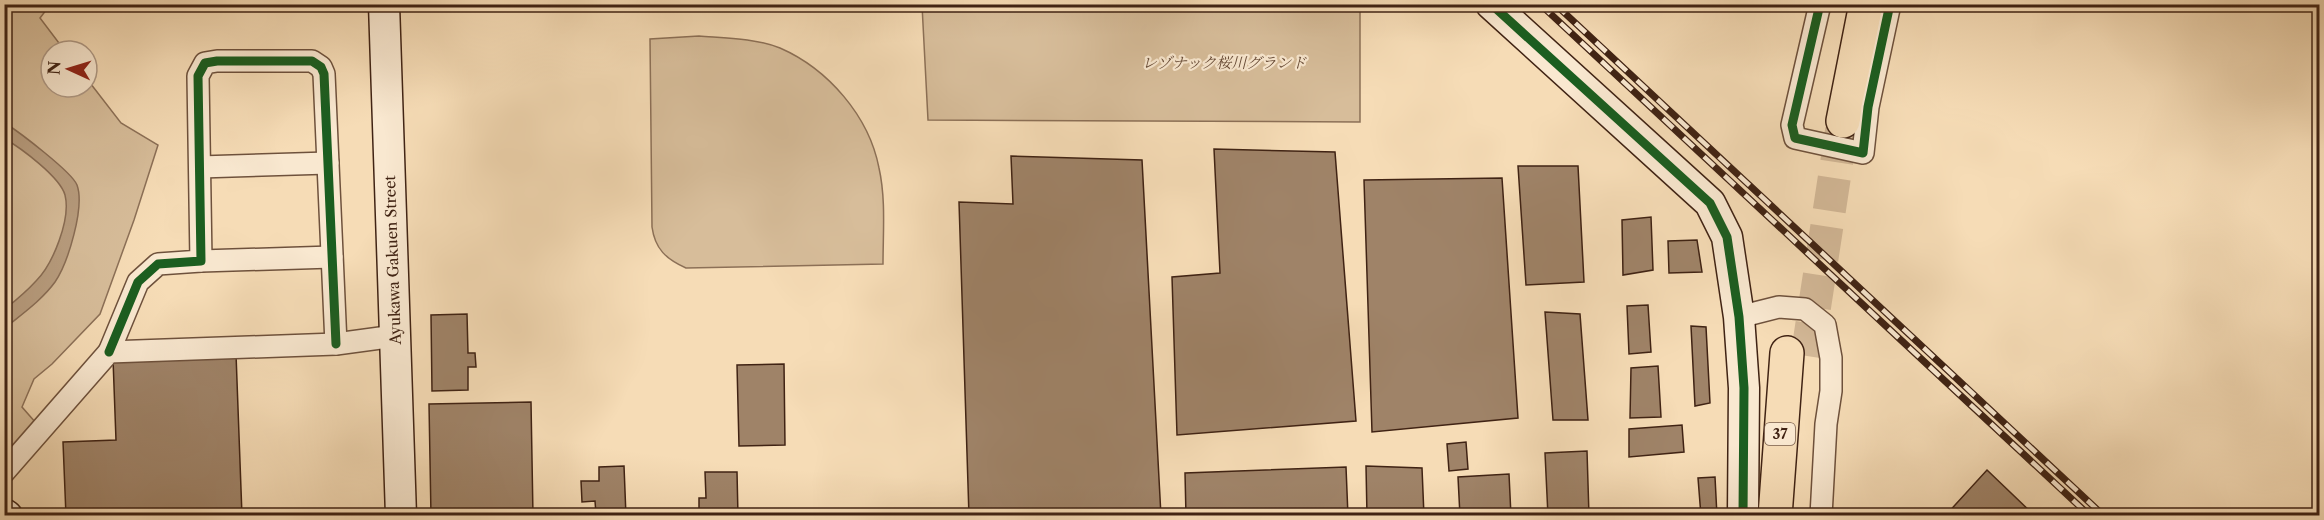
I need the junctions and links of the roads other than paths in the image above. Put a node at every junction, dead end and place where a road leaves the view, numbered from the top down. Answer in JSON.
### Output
{"nodes":[{"id":1,"x":384,"y":4,"type":"edge"},
{"id":2,"x":1491,"y":4,"type":"edge"},
{"id":3,"x":1820,"y":4,"type":"edge"},
{"id":4,"x":1844,"y":4,"type":"edge"},
{"id":5,"x":1866,"y":4,"type":"edge"},
{"id":6,"x":1890,"y":4,"type":"edge"},
{"id":7,"x":328,"y":163,"type":"junction"},
{"id":8,"x":200,"y":167,"type":"junction"},
{"id":9,"x":332,"y":257,"type":"junction"},
{"id":10,"x":201,"y":261,"type":"junction"},
{"id":11,"x":1739,"y":317,"type":"junction"},
{"id":12,"x":395,"y":336,"type":"junction"},
{"id":13,"x":336,"y":344,"type":"junction"},
{"id":14,"x":109,"y":352,"type":"junction"},
{"id":15,"x":4,"y":472,"type":"edge"},
{"id":16,"x":401,"y":516,"type":"edge"},
{"id":17,"x":1743,"y":516,"type":"edge"},
{"id":18,"x":1775,"y":516,"type":"edge"},
{"id":19,"x":1794,"y":516,"type":"edge"},
{"id":20,"x":1821,"y":516,"type":"edge"}],
"edges":[{"from":1,"to":12,"type":"street","name":"Ayukawa Gakuen Street"},
{"from":2,"to":11,"type":"street"},
{"from":3,"to":6,"type":"street"},
{"from":4,"to":5,"type":"main road"},
{"from":7,"to":8,"type":"street"},
{"from":7,"to":8,"type":"street"},
{"from":7,"to":9,"type":"street"},
{"from":8,"to":10,"type":"street"},
{"from":9,"to":10,"type":"street"},
{"from":9,"to":13,"type":"street"},
{"from":10,"to":14,"type":"street"},
{"from":11,"to":17,"type":"street"},
{"from":11,"to":20,"type":"street"},
{"from":12,"to":13,"type":"street"},
{"from":12,"to":16,"type":"street","name":"Ayukawa Gakuen Street"},
{"from":13,"to":14,"type":"street"},
{"from":14,"to":15,"type":"street"},
{"from":18,"to":19,"type":"main road","number":"37"}]}
